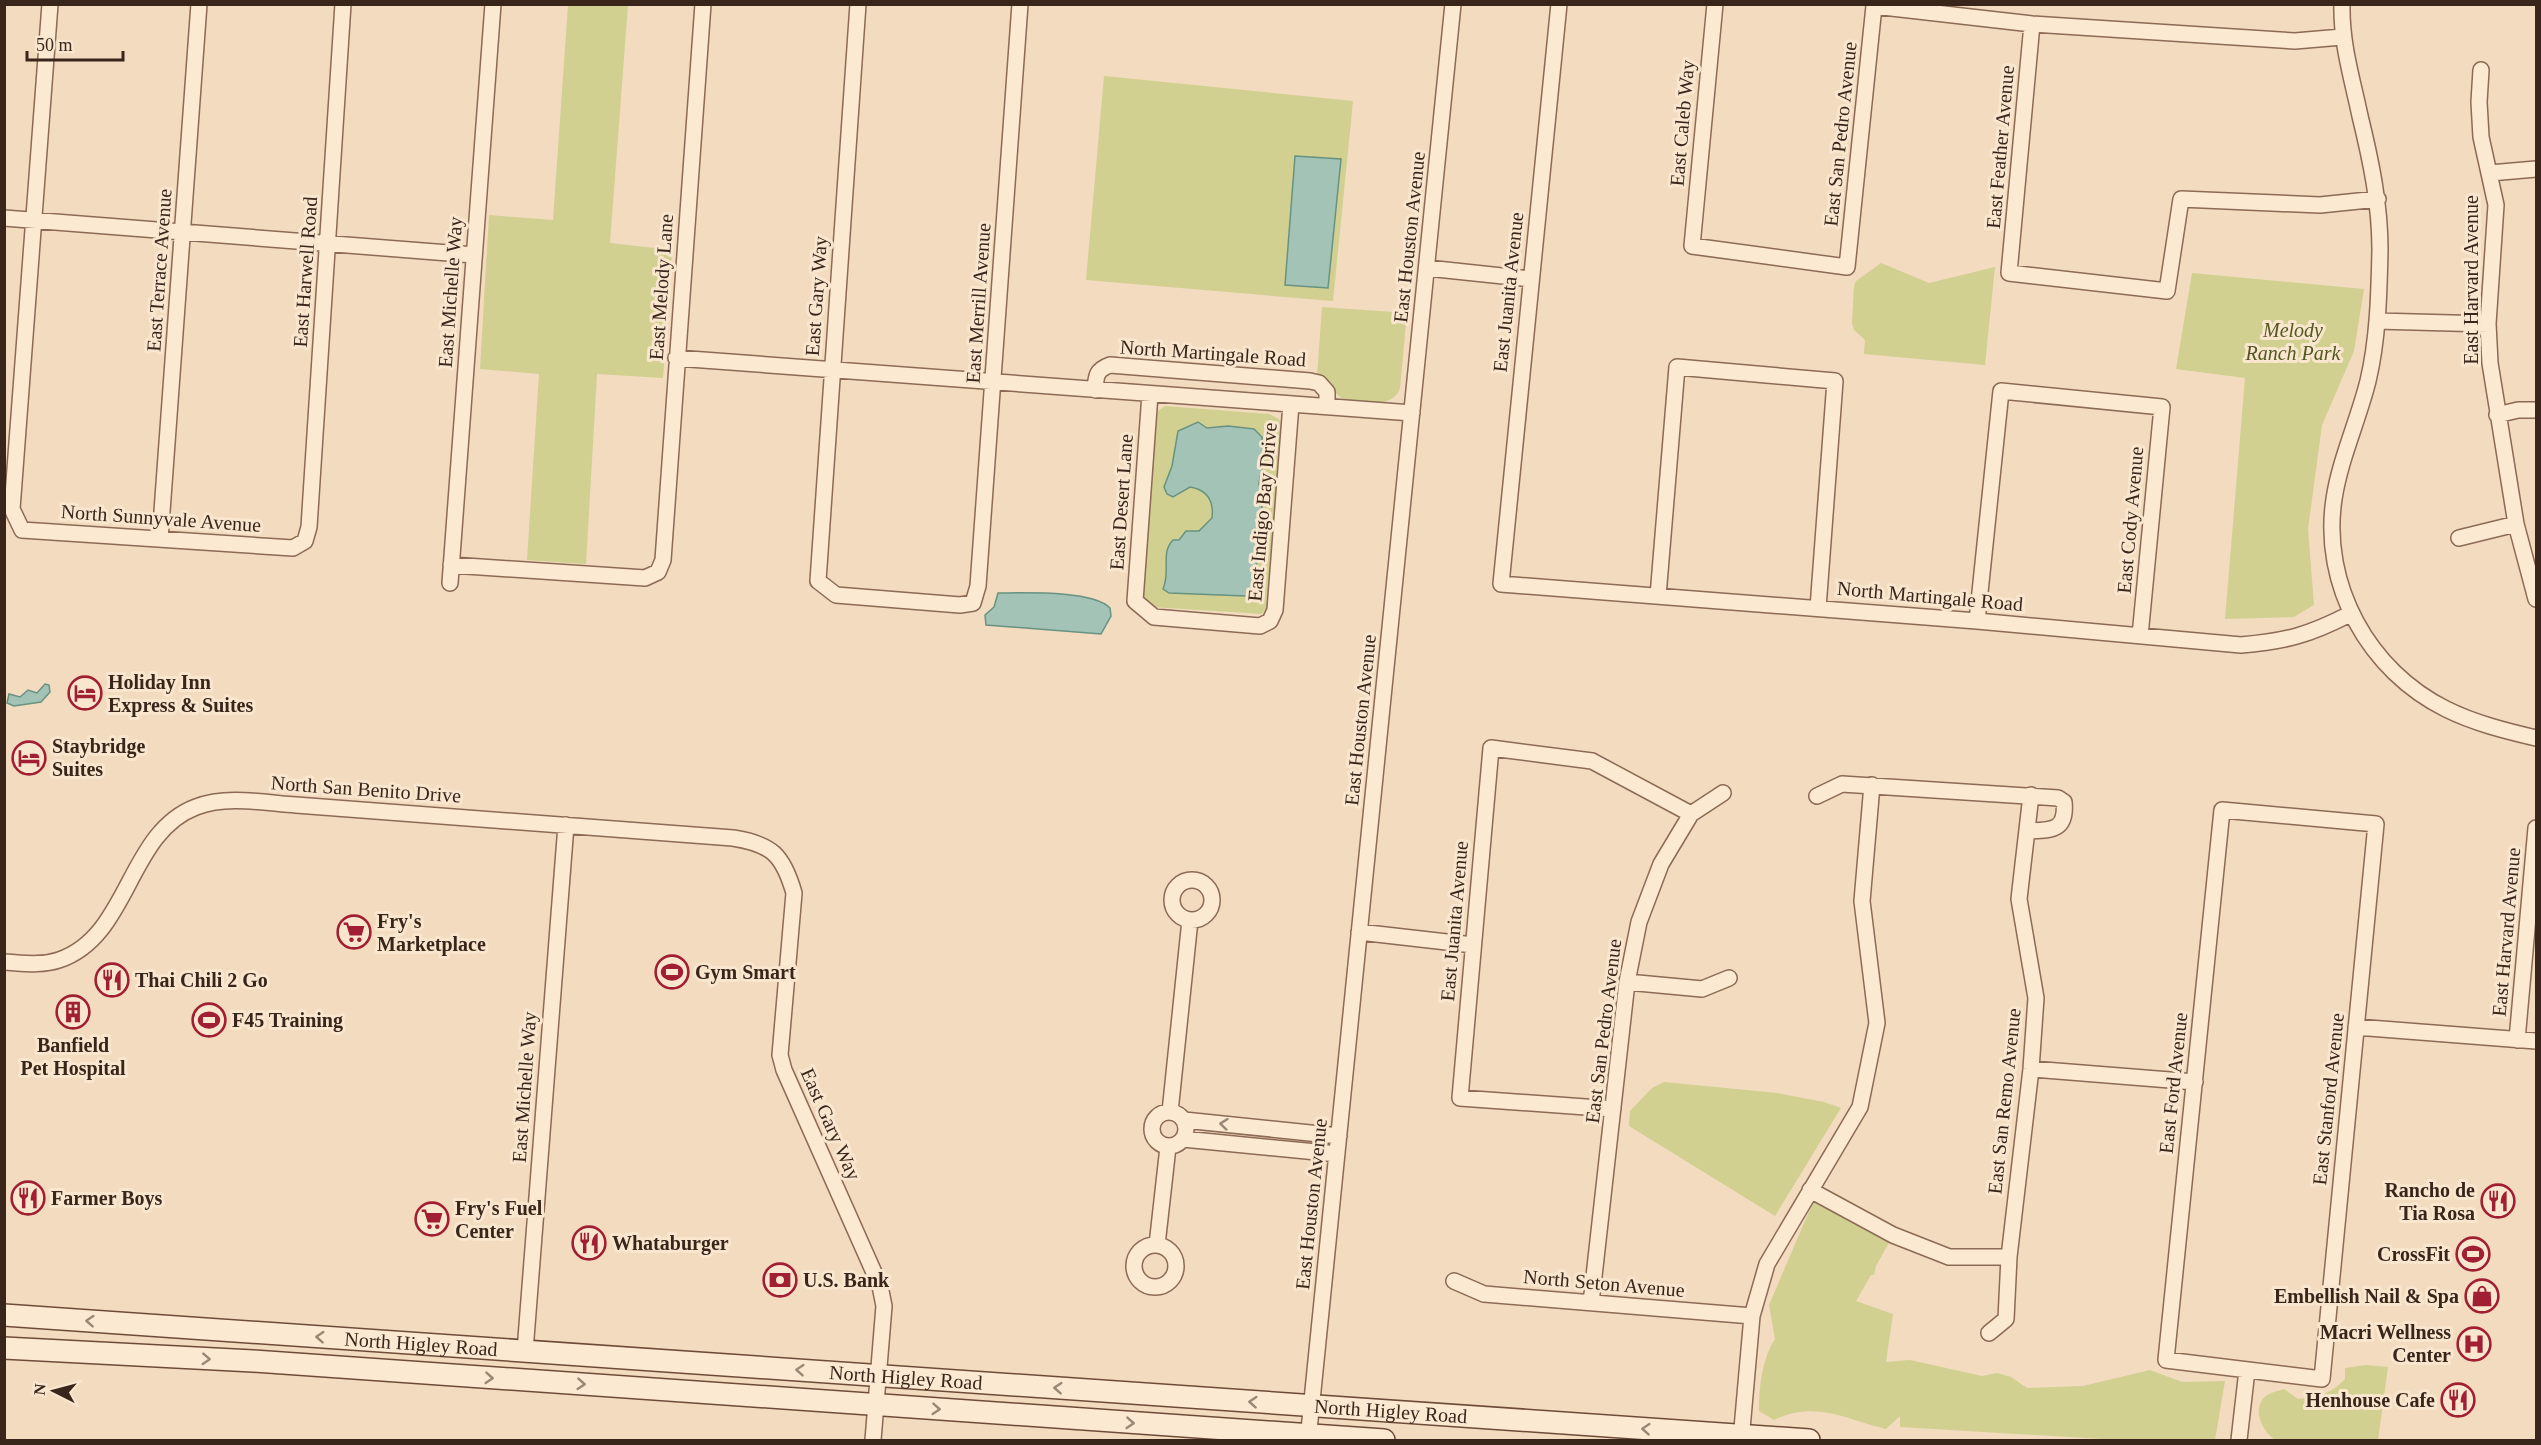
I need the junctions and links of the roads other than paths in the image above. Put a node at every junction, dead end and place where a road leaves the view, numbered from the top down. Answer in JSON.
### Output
{"nodes":[{"id":1,"x":50,"y":4,"type":"edge"},
{"id":2,"x":199,"y":4,"type":"edge"},
{"id":3,"x":343,"y":4,"type":"edge"},
{"id":4,"x":493,"y":4,"type":"edge"},
{"id":5,"x":703,"y":4,"type":"edge"},
{"id":6,"x":858,"y":4,"type":"edge"},
{"id":7,"x":1020,"y":4,"type":"edge"},
{"id":8,"x":1453,"y":4,"type":"edge"},
{"id":9,"x":1559,"y":4,"type":"edge"},
{"id":10,"x":1715,"y":4,"type":"edge"},
{"id":11,"x":2342,"y":4,"type":"edge"},
{"id":12,"x":2032,"y":24,"type":"junction"},
{"id":13,"x":2343,"y":36,"type":"junction"},
{"id":14,"x":2481,"y":70,"type":"dead end"},
{"id":15,"x":2536,"y":169,"type":"edge"},
{"id":16,"x":2490,"y":173,"type":"junction"},
{"id":17,"x":2378,"y":199,"type":"junction"},
{"id":18,"x":4,"y":218,"type":"edge"},
{"id":19,"x":34,"y":222,"type":"junction"},
{"id":20,"x":183,"y":232,"type":"junction"},
{"id":21,"x":327,"y":244,"type":"junction"},
{"id":22,"x":474,"y":255,"type":"junction"},
{"id":23,"x":1847,"y":267,"type":"joint"},
{"id":24,"x":1427,"y":268,"type":"junction"},
{"id":25,"x":1530,"y":279,"type":"junction"},
{"id":26,"x":2377,"y":321,"type":"junction"},
{"id":27,"x":2488,"y":324,"type":"junction"},
{"id":28,"x":676,"y":358,"type":"junction"},
{"id":29,"x":831,"y":370,"type":"junction"},
{"id":30,"x":994,"y":382,"type":"junction"},
{"id":31,"x":1095,"y":390,"type":"junction"},
{"id":32,"x":1150,"y":394,"type":"junction"},
{"id":33,"x":1291,"y":404,"type":"junction"},
{"id":34,"x":1328,"y":406,"type":"junction"},
{"id":35,"x":2536,"y":410,"type":"edge"},
{"id":36,"x":1413,"y":414,"type":"junction"},
{"id":37,"x":2497,"y":415,"type":"junction"},
{"id":38,"x":2516,"y":524,"type":"junction"},
{"id":39,"x":2459,"y":538,"type":"dead end"},
{"id":40,"x":160,"y":539,"type":"junction"},
{"id":41,"x":305,"y":541,"type":"joint"},
{"id":42,"x":451,"y":565,"type":"junction"},
{"id":43,"x":450,"y":583,"type":"dead end"},
{"id":44,"x":1501,"y":584,"type":"joint"},
{"id":45,"x":1658,"y":596,"type":"junction"},
{"id":46,"x":2536,"y":599,"type":"edge"},
{"id":47,"x":973,"y":603,"type":"joint"},
{"id":48,"x":1818,"y":608,"type":"junction"},
{"id":49,"x":2350,"y":614,"type":"junction"},
{"id":50,"x":1270,"y":621,"type":"joint"},
{"id":51,"x":1977,"y":621,"type":"junction"},
{"id":52,"x":2140,"y":636,"type":"junction"},
{"id":53,"x":2536,"y":738,"type":"edge"},
{"id":54,"x":1872,"y":785,"type":"junction"},
{"id":55,"x":1723,"y":793,"type":"dead end"},
{"id":56,"x":2031,"y":795,"type":"junction"},
{"id":57,"x":1817,"y":796,"type":"dead end"},
{"id":58,"x":2222,"y":810,"type":"joint"},
{"id":59,"x":1691,"y":814,"type":"junction"},
{"id":60,"x":566,"y":825,"type":"junction"},
{"id":61,"x":2536,"y":828,"type":"edge"},
{"id":62,"x":2027,"y":831,"type":"junction"},
{"id":63,"x":2536,"y":850,"type":"edge"},
{"id":64,"x":787,"y":869,"type":"joint"},
{"id":65,"x":1190,"y":920,"type":"dead end"},
{"id":66,"x":1359,"y":932,"type":"junction"},
{"id":67,"x":1473,"y":945,"type":"junction"},
{"id":68,"x":4,"y":962,"type":"edge"},
{"id":69,"x":1729,"y":978,"type":"dead end"},
{"id":70,"x":1627,"y":982,"type":"junction"},
{"id":71,"x":2356,"y":1027,"type":"junction"},
{"id":72,"x":2517,"y":1040,"type":"junction"},
{"id":73,"x":2536,"y":1041,"type":"edge"},
{"id":74,"x":2031,"y":1069,"type":"junction"},
{"id":75,"x":2194,"y":1082,"type":"junction"},
{"id":76,"x":1614,"y":1109,"type":"junction"},
{"id":77,"x":1170,"y":1112,"type":"junction"},
{"id":78,"x":1184,"y":1120,"type":"junction"},
{"id":79,"x":1339,"y":1136,"type":"junction"},
{"id":80,"x":1183,"y":1139,"type":"junction"},
{"id":81,"x":1168,"y":1147,"type":"junction"},
{"id":82,"x":1337,"y":1154,"type":"junction"},
{"id":83,"x":1810,"y":1190,"type":"junction"},
{"id":84,"x":1157,"y":1245,"type":"dead end"},
{"id":85,"x":2009,"y":1257,"type":"junction"},
{"id":86,"x":1455,"y":1281,"type":"dead end"},
{"id":87,"x":1592,"y":1303,"type":"junction"},
{"id":88,"x":4,"y":1315,"type":"edge"},
{"id":89,"x":1752,"y":1316,"type":"junction"},
{"id":90,"x":149,"y":1325,"type":"junction"},
{"id":91,"x":1989,"y":1333,"type":"dead end"},
{"id":92,"x":4,"y":1348,"type":"edge"},
{"id":93,"x":525,"y":1351,"type":"junction"},
{"id":94,"x":147,"y":1356,"type":"junction"},
{"id":95,"x":2247,"y":1370,"type":"junction"},
{"id":96,"x":522,"y":1380,"type":"junction"},
{"id":97,"x":878,"y":1390,"type":"junction"},
{"id":98,"x":1311,"y":1406,"type":"junction"},
{"id":99,"x":1308,"y":1438,"type":"edge"},
{"id":100,"x":1741,"y":1438,"type":"edge"},
{"id":101,"x":873,"y":1440,"type":"edge"},
{"id":102,"x":1384,"y":1440,"type":"edge"},
{"id":103,"x":1809,"y":1440,"type":"edge"},
{"id":104,"x":2239,"y":1440,"type":"edge"}],
"edges":[{"from":1,"to":19,"type":"street"},
{"from":2,"to":20,"type":"street","name":"East Terrace Avenue"},
{"from":3,"to":21,"type":"street","name":"East Harwell Road"},
{"from":4,"to":22,"type":"street","name":"East Michelle Way"},
{"from":5,"to":28,"type":"street","name":"East Melody Lane"},
{"from":6,"to":29,"type":"street","name":"East Gary Way"},
{"from":7,"to":30,"type":"street","name":"East Merrill Avenue"},
{"from":8,"to":24,"type":"street","name":"East Houston Avenue"},
{"from":9,"to":25,"type":"street","name":"East Juanita Avenue"},
{"from":10,"to":23,"type":"street","name":"East Caleb Way"},
{"from":11,"to":13,"type":"street"},
{"from":12,"to":13,"type":"street"},
{"from":12,"to":17,"type":"street","name":"East Feather Avenue"},
{"from":12,"to":23,"type":"street","name":"East San Pedro Avenue"},
{"from":13,"to":17,"type":"street"},
{"from":14,"to":16,"type":"street","name":"East Harvard Avenue"},
{"from":15,"to":16,"type":"street"},
{"from":16,"to":27,"type":"street","name":"East Harvard Avenue"},
{"from":17,"to":26,"type":"street"},
{"from":18,"to":19,"type":"street"},
{"from":19,"to":20,"type":"street"},
{"from":19,"to":40,"type":"street","name":"North Sunnyvale Avenue"},
{"from":20,"to":21,"type":"street"},
{"from":20,"to":40,"type":"street","name":"East Terrace Avenue"},
{"from":21,"to":22,"type":"street"},
{"from":21,"to":41,"type":"street","name":"East Harwell Road"},
{"from":22,"to":42,"type":"street","name":"East Michelle Way"},
{"from":24,"to":25,"type":"street"},
{"from":24,"to":36,"type":"street","name":"East Houston Avenue"},
{"from":25,"to":44,"type":"street","name":"East Juanita Avenue"},
{"from":26,"to":27,"type":"street"},
{"from":26,"to":49,"type":"street"},
{"from":27,"to":37,"type":"street","name":"East Harvard Avenue"},
{"from":28,"to":29,"type":"street"},
{"from":28,"to":42,"type":"street","name":"East Melody Lane"},
{"from":29,"to":30,"type":"street"},
{"from":29,"to":47,"type":"street","name":"East Gary Way"},
{"from":30,"to":31,"type":"street"},
{"from":30,"to":47,"type":"street","name":"East Merrill Avenue"},
{"from":31,"to":32,"type":"street"},
{"from":31,"to":34,"type":"street","name":"North Martingale Road"},
{"from":32,"to":33,"type":"street"},
{"from":32,"to":50,"type":"street","name":"East Desert Lane"},
{"from":33,"to":34,"type":"street"},
{"from":33,"to":50,"type":"street","name":"East Indigo Bay Drive"},
{"from":34,"to":36,"type":"street"},
{"from":35,"to":37,"type":"street"},
{"from":36,"to":66,"type":"street","name":"East Houston Avenue"},
{"from":37,"to":38,"type":"street","name":"East Harvard Avenue"},
{"from":38,"to":39,"type":"street"},
{"from":38,"to":46,"type":"street","name":"East Harvard Avenue"},
{"from":40,"to":41,"type":"street","name":"North Sunnyvale Avenue"},
{"from":42,"to":43,"type":"street","name":"East Michelle Way"},
{"from":44,"to":45,"type":"street","name":"North Martingale Road"},
{"from":45,"to":48,"type":"street","name":"North Martingale Road"},
{"from":45,"to":48,"type":"street"},
{"from":48,"to":51,"type":"street","name":"North Martingale Road"},
{"from":49,"to":52,"type":"street","name":"North Martingale Road"},
{"from":49,"to":53,"type":"street"},
{"from":51,"to":52,"type":"street","name":"North Martingale Road"},
{"from":51,"to":52,"type":"street","name":"East Cody Avenue"},
{"from":54,"to":56,"type":"street"},
{"from":54,"to":57,"type":"street"},
{"from":54,"to":83,"type":"street"},
{"from":55,"to":59,"type":"street","name":"East San Pedro Avenue"},
{"from":56,"to":62,"type":"street","name":"East San Remo Avenue"},
{"from":56,"to":62,"type":"street"},
{"from":58,"to":71,"type":"street","name":"East Stanford Avenue"},
{"from":58,"to":75,"type":"street","name":"East Ford Avenue"},
{"from":59,"to":67,"type":"street","name":"East Juanita Avenue"},
{"from":59,"to":70,"type":"street","name":"East San Pedro Avenue"},
{"from":60,"to":64,"type":"street","name":"North San Benito Drive"},
{"from":60,"to":68,"type":"street","name":"North San Benito Drive"},
{"from":60,"to":93,"type":"street","name":"East Michelle Way"},
{"from":61,"to":63,"type":"street","name":"East Harvard Avenue"},
{"from":62,"to":74,"type":"street","name":"East San Remo Avenue"},
{"from":63,"to":72,"type":"street","name":"East Harvard Avenue"},
{"from":64,"to":97,"type":"street","name":"East Gary Way"},
{"from":65,"to":77,"type":"street"},
{"from":66,"to":67,"type":"street"},
{"from":66,"to":79,"type":"street","name":"East Houston Avenue"},
{"from":67,"to":76,"type":"street","name":"East Juanita Avenue"},
{"from":69,"to":70,"type":"street"},
{"from":70,"to":76,"type":"street","name":"East San Pedro Avenue"},
{"from":71,"to":72,"type":"street"},
{"from":71,"to":95,"type":"street","name":"East Stanford Avenue"},
{"from":72,"to":73,"type":"street"},
{"from":74,"to":75,"type":"street"},
{"from":74,"to":85,"type":"street","name":"East San Remo Avenue"},
{"from":75,"to":95,"type":"street","name":"East Ford Avenue"},
{"from":76,"to":87,"type":"street","name":"East San Pedro Avenue"},
{"from":77,"to":78,"type":"street"},
{"from":77,"to":81,"type":"street"},
{"from":79,"to":78,"type":"street","one_way":true},
{"from":78,"to":80,"type":"street"},
{"from":79,"to":82,"type":"street","name":"East Houston Avenue"},
{"from":80,"to":81,"type":"street"},
{"from":80,"to":82,"type":"street"},
{"from":81,"to":84,"type":"street"},
{"from":82,"to":98,"type":"street","name":"East Houston Avenue"},
{"from":83,"to":85,"type":"street"},
{"from":83,"to":89,"type":"street"},
{"from":85,"to":91,"type":"street","name":"East San Remo Avenue"},
{"from":86,"to":87,"type":"street","name":"North Seton Avenue"},
{"from":87,"to":89,"type":"street","name":"North Seton Avenue"},
{"from":90,"to":88,"type":"main road","name":"North Higley Road","one_way":true},
{"from":89,"to":100,"type":"street"},
{"from":93,"to":90,"type":"main road","name":"North Higley Road","one_way":true},
{"from":90,"to":94,"type":"main road"},
{"from":92,"to":94,"type":"main road","name":"North Higley Road"},
{"from":93,"to":96,"type":"main road"},
{"from":97,"to":93,"type":"main road","name":"North Higley Road","one_way":true},
{"from":94,"to":96,"type":"main road","name":"North Higley Road","one_way":true},
{"from":95,"to":104,"type":"street"},
{"from":96,"to":97,"type":"main road","name":"North Higley Road","one_way":true},
{"from":98,"to":97,"type":"main road","name":"North Higley Road","one_way":true},
{"from":97,"to":99,"type":"main road","name":"North Higley Road","one_way":true},
{"from":97,"to":101,"type":"street"},
{"from":98,"to":99,"type":"street","name":"East Houston Avenue"},
{"from":100,"to":98,"type":"main road","name":"North Higley Road","one_way":true},
{"from":99,"to":102,"type":"main road","name":"North Higley Road"},
{"from":100,"to":103,"type":"main road","name":"North Higley Road"}]}
